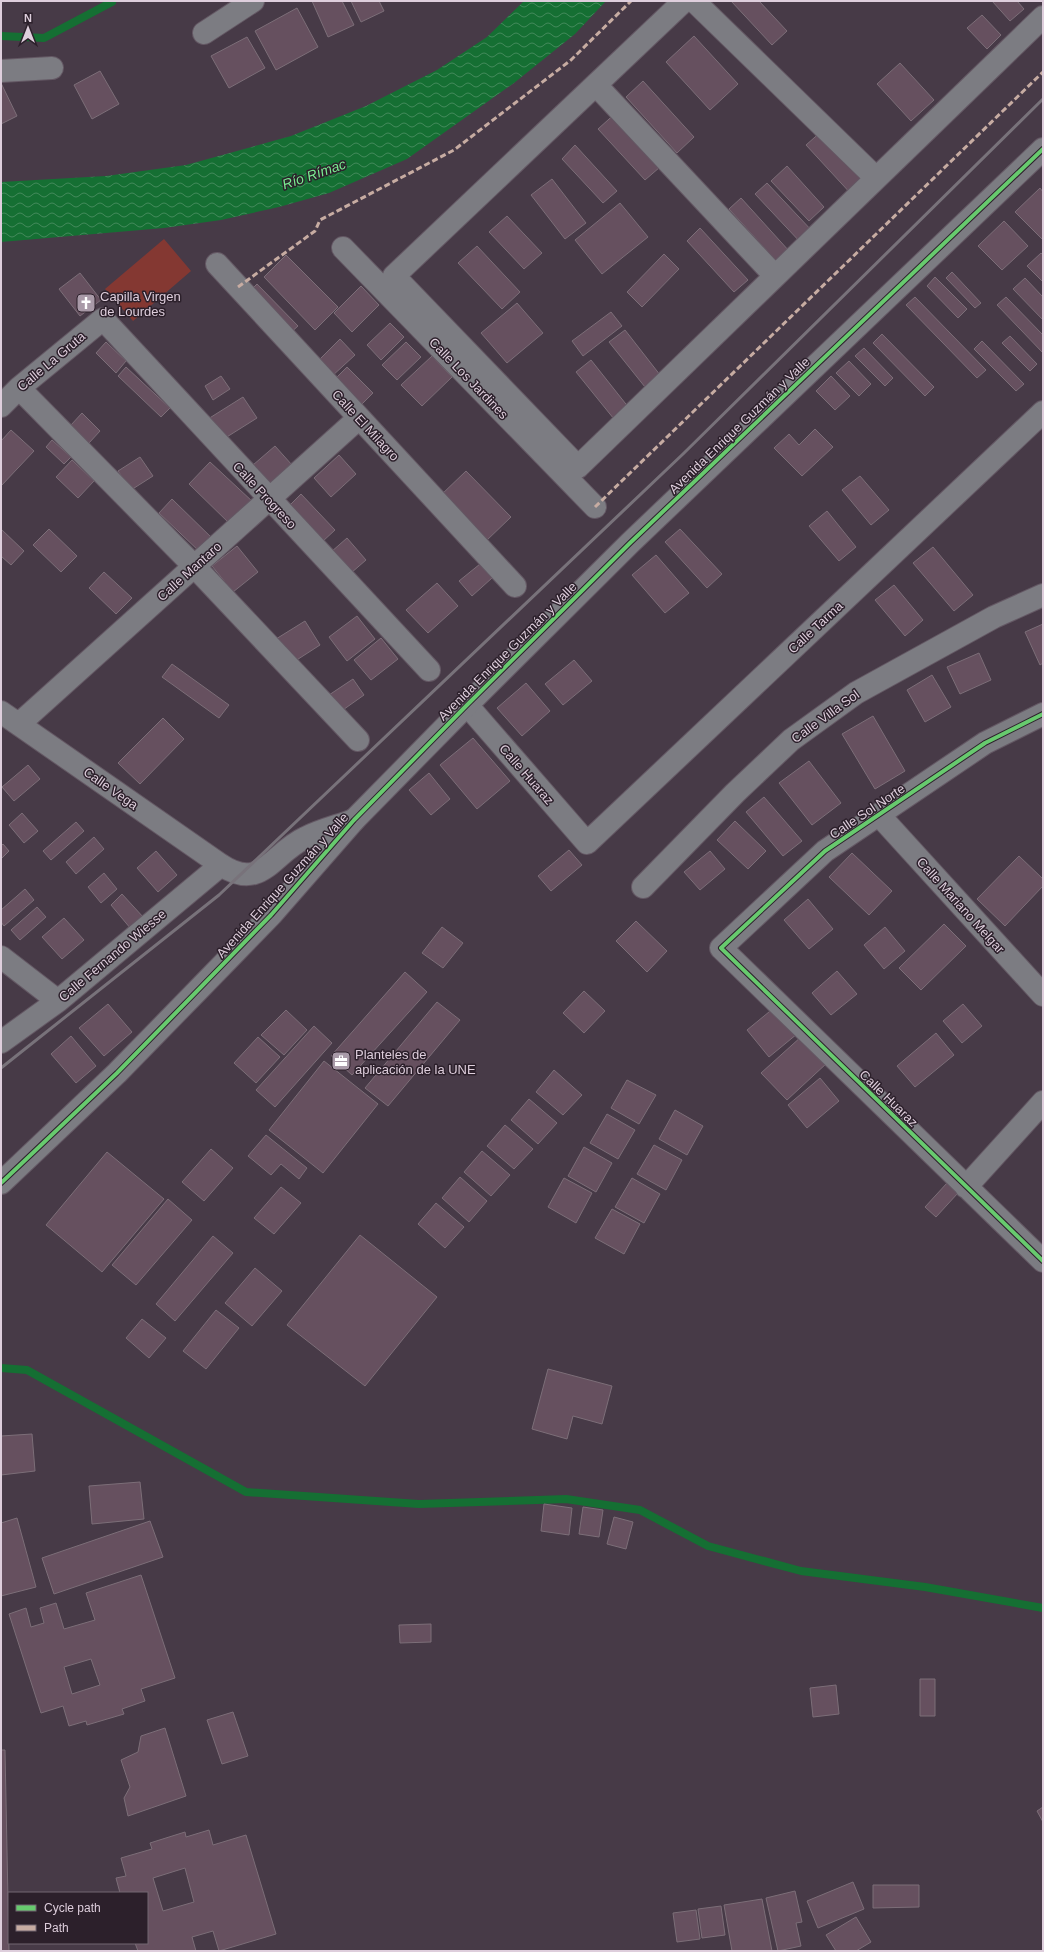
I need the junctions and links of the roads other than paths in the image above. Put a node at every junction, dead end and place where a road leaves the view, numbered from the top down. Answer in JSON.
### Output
{"nodes":[{"id":1,"x":253,"y":1,"type":"edge"},
{"id":2,"x":684,"y":1,"type":"edge"},
{"id":3,"x":694,"y":1,"type":"edge"},
{"id":4,"x":1043,"y":17,"type":"edge"},
{"id":5,"x":204,"y":33,"type":"dead end"},
{"id":6,"x":52,"y":68,"type":"dead end"},
{"id":7,"x":1,"y":71,"type":"edge"},
{"id":8,"x":596,"y":84,"type":"junction"},
{"id":9,"x":1043,"y":149,"type":"edge"},
{"id":10,"x":876,"y":178,"type":"junction"},
{"id":11,"x":343,"y":248,"type":"dead end"},
{"id":12,"x":217,"y":264,"type":"dead end"},
{"id":13,"x":775,"y":276,"type":"junction"},
{"id":14,"x":103,"y":319,"type":"joint"},
{"id":15,"x":19,"y":388,"type":"junction"},
{"id":16,"x":1,"y":406,"type":"edge"},
{"id":17,"x":1043,"y":412,"type":"edge"},
{"id":18,"x":359,"y":418,"type":"junction"},
{"id":19,"x":269,"y":499,"type":"junction"},
{"id":20,"x":595,"y":507,"type":"dead end"},
{"id":21,"x":194,"y":566,"type":"junction"},
{"id":22,"x":515,"y":586,"type":"dead end"},
{"id":23,"x":1043,"y":595,"type":"edge"},
{"id":24,"x":429,"y":670,"type":"dead end"},
{"id":25,"x":466,"y":705,"type":"junction"},
{"id":26,"x":1043,"y":714,"type":"edge"},
{"id":27,"x":10,"y":718,"type":"edge"},
{"id":28,"x":358,"y":740,"type":"dead end"},
{"id":29,"x":879,"y":816,"type":"junction"},
{"id":30,"x":354,"y":820,"type":"junction"},
{"id":31,"x":587,"y":843,"type":"joint"},
{"id":32,"x":221,"y":865,"type":"junction"},
{"id":33,"x":643,"y":887,"type":"dead end"},
{"id":34,"x":721,"y":948,"type":"joint"},
{"id":35,"x":1,"y":957,"type":"edge"},
{"id":36,"x":1043,"y":995,"type":"edge"},
{"id":37,"x":58,"y":1001,"type":"junction"},
{"id":38,"x":1,"y":1042,"type":"edge"},
{"id":39,"x":1043,"y":1102,"type":"edge"},
{"id":40,"x":1,"y":1182,"type":"edge"},
{"id":41,"x":966,"y":1188,"type":"junction"},
{"id":42,"x":1043,"y":1261,"type":"edge"}],
"edges":[{"from":1,"to":5,"type":"street"},
{"from":2,"to":8,"type":"street"},
{"from":3,"to":10,"type":"street"},
{"from":4,"to":10,"type":"street"},
{"from":6,"to":7,"type":"street"},
{"from":8,"to":13,"type":"street"},
{"from":8,"to":13,"type":"street"},
{"from":9,"to":25,"type":"street","name":"Avenida Enrique Guzmán y Valle"},
{"from":10,"to":13,"type":"street"},
{"from":11,"to":20,"type":"street","name":"Calle Los Jardines"},
{"from":12,"to":18,"type":"street","name":"Calle El Milagro"},
{"from":14,"to":15,"type":"street","name":"Calle La Gruta"},
{"from":14,"to":19,"type":"street","name":"Calle Progreso"},
{"from":15,"to":16,"type":"street","name":"Calle La Gruta"},
{"from":15,"to":21,"type":"street"},
{"from":17,"to":31,"type":"street","name":"Calle Tarma"},
{"from":18,"to":19,"type":"street","name":"Calle Mantaro"},
{"from":18,"to":22,"type":"street","name":"Calle El Milagro"},
{"from":19,"to":21,"type":"street","name":"Calle Mantaro"},
{"from":19,"to":24,"type":"street","name":"Calle Progreso"},
{"from":21,"to":27,"type":"street","name":"Calle Mantaro"},
{"from":21,"to":28,"type":"street"},
{"from":23,"to":33,"type":"street","name":"Calle Villa Sol"},
{"from":25,"to":30,"type":"street","name":"Avenida Enrique Guzmán y Valle"},
{"from":25,"to":31,"type":"street","name":"Calle Huaraz"},
{"from":26,"to":29,"type":"street","name":"Calle Sol Norte"},
{"from":27,"to":32,"type":"street","name":"Calle Vega"},
{"from":29,"to":34,"type":"street","name":"Calle Sol Norte"},
{"from":29,"to":36,"type":"street","name":"Calle Mariano Melgar"},
{"from":30,"to":32,"type":"street","name":"Calle Vega"},
{"from":30,"to":40,"type":"street","name":"Avenida Enrique Guzmán y Valle"},
{"from":32,"to":37,"type":"street","name":"Calle Fernando Wiesse"},
{"from":34,"to":41,"type":"street","name":"Calle Huaraz"},
{"from":35,"to":37,"type":"street"},
{"from":37,"to":38,"type":"street","name":"Calle Fernando Wiesse"},
{"from":39,"to":41,"type":"street"},
{"from":41,"to":42,"type":"street","name":"Calle Huaraz"}]}
